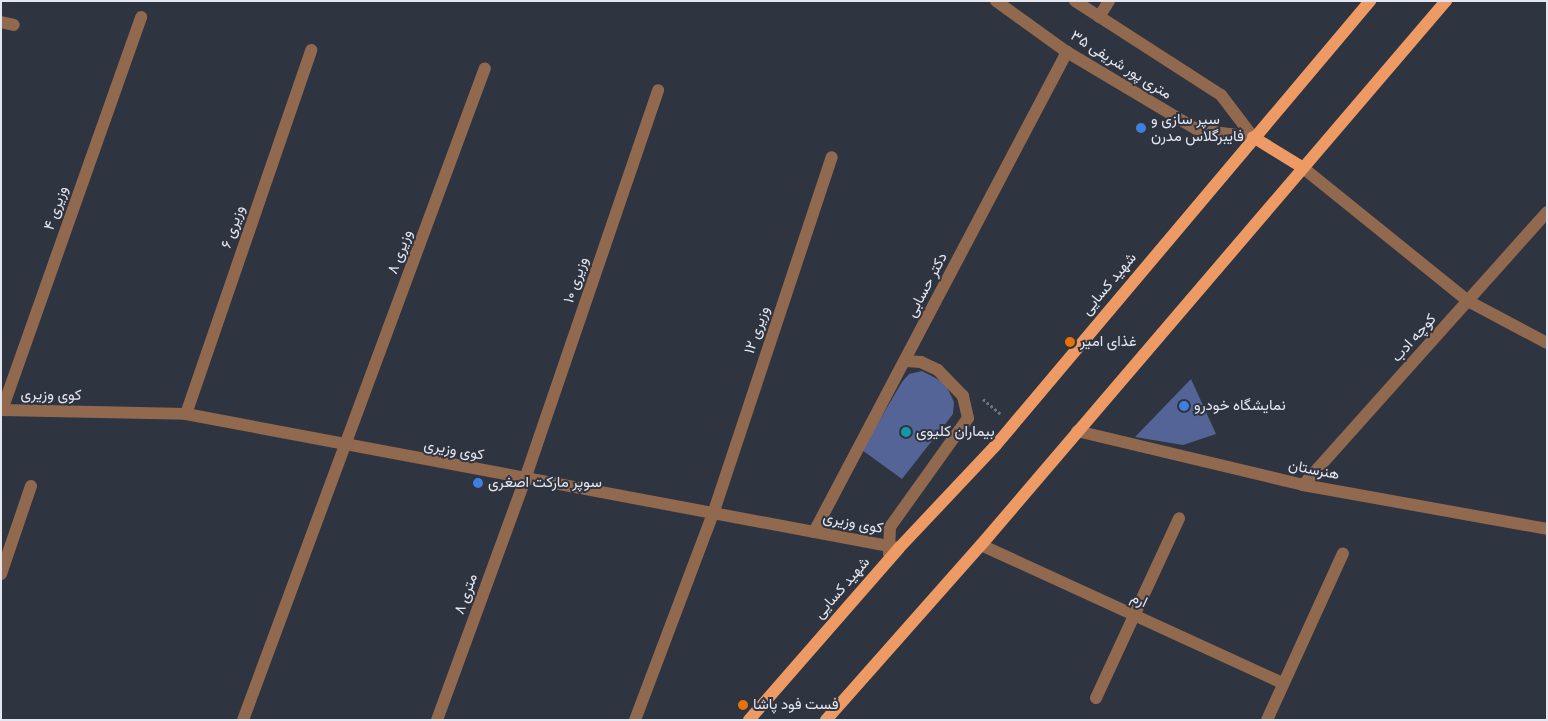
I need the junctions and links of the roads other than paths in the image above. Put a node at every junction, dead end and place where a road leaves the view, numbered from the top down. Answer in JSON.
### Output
{"nodes":[{"id":1,"x":996,"y":1,"type":"edge"},
{"id":2,"x":1075,"y":1,"type":"edge"},
{"id":3,"x":1109,"y":1,"type":"edge"},
{"id":4,"x":1370,"y":1,"type":"edge"},
{"id":5,"x":1446,"y":1,"type":"edge"},
{"id":6,"x":141,"y":17,"type":"dead end"},
{"id":7,"x":1098,"y":17,"type":"junction"},
{"id":8,"x":1,"y":22,"type":"edge"},
{"id":9,"x":14,"y":25,"type":"dead end"},
{"id":10,"x":311,"y":50,"type":"dead end"},
{"id":11,"x":1067,"y":52,"type":"junction"},
{"id":12,"x":485,"y":68,"type":"dead end"},
{"id":13,"x":658,"y":90,"type":"dead end"},
{"id":14,"x":1253,"y":138,"type":"junction"},
{"id":15,"x":832,"y":157,"type":"dead end"},
{"id":16,"x":1302,"y":167,"type":"junction"},
{"id":17,"x":1547,"y":212,"type":"edge"},
{"id":18,"x":1468,"y":301,"type":"junction"},
{"id":19,"x":1547,"y":343,"type":"edge"},
{"id":20,"x":906,"y":361,"type":"junction"},
{"id":21,"x":1,"y":410,"type":"edge"},
{"id":22,"x":186,"y":414,"type":"junction"},
{"id":23,"x":1077,"y":431,"type":"junction"},
{"id":24,"x":345,"y":446,"type":"junction"},
{"id":25,"x":525,"y":479,"type":"junction"},
{"id":26,"x":1303,"y":485,"type":"junction"},
{"id":27,"x":31,"y":486,"type":"dead end"},
{"id":28,"x":713,"y":514,"type":"junction"},
{"id":29,"x":1179,"y":518,"type":"dead end"},
{"id":30,"x":1547,"y":528,"type":"edge"},
{"id":31,"x":814,"y":532,"type":"junction"},
{"id":32,"x":981,"y":545,"type":"junction"},
{"id":33,"x":892,"y":550,"type":"junction"},
{"id":34,"x":1343,"y":553,"type":"dead end"},
{"id":35,"x":1,"y":574,"type":"edge"},
{"id":36,"x":1134,"y":615,"type":"junction"},
{"id":37,"x":1283,"y":683,"type":"junction"},
{"id":38,"x":1096,"y":698,"type":"dead end"},
{"id":39,"x":244,"y":720,"type":"edge"},
{"id":40,"x":436,"y":720,"type":"edge"},
{"id":41,"x":635,"y":720,"type":"edge"},
{"id":42,"x":749,"y":720,"type":"edge"},
{"id":43,"x":826,"y":720,"type":"edge"},
{"id":44,"x":1267,"y":720,"type":"edge"}],
"edges":[{"from":1,"to":11,"type":"street","name":"۳۵ متری پور شریفی"},
{"from":2,"to":7,"type":"street","name":"۳۵ متری پور شریفی"},
{"from":3,"to":7,"type":"street"},
{"from":4,"to":14,"type":"main road","name":"شهید کسایی"},
{"from":5,"to":16,"type":"main road"},
{"from":6,"to":21,"type":"street","name":"وزیری ۴"},
{"from":7,"to":14,"type":"street","name":"۳۵ متری پور شریفی"},
{"from":8,"to":9,"type":"street"},
{"from":10,"to":22,"type":"street","name":"وزیری ۶"},
{"from":11,"to":14,"type":"street","name":"۳۵ متری پور شریفی"},
{"from":11,"to":20,"type":"street","name":"دکتر حسابی"},
{"from":12,"to":24,"type":"street","name":"وزیری ۸"},
{"from":13,"to":25,"type":"street","name":"وزیری ۱۰"},
{"from":14,"to":16,"type":"main road"},
{"from":14,"to":33,"type":"main road","name":"شهید کسایی"},
{"from":15,"to":28,"type":"street","name":"وزيری ۱۲"},
{"from":16,"to":18,"type":"street"},
{"from":16,"to":23,"type":"main road"},
{"from":17,"to":18,"type":"street","name":"کوچه ادب"},
{"from":18,"to":19,"type":"street"},
{"from":18,"to":26,"type":"street","name":"کوچه ادب"},
{"from":20,"to":31,"type":"street","name":"دکتر حسابی"},
{"from":20,"to":33,"type":"street"},
{"from":21,"to":22,"type":"street","name":"کوی وزیری"},
{"from":22,"to":24,"type":"street","name":"کوی وزیری"},
{"from":23,"to":26,"type":"street","name":"هنرستان"},
{"from":23,"to":32,"type":"main road"},
{"from":24,"to":25,"type":"street","name":"کوی وزیری"},
{"from":24,"to":39,"type":"street","name":"وزیری ۸"},
{"from":25,"to":28,"type":"street","name":"کوی وزیری"},
{"from":25,"to":40,"type":"street","name":"متری ۸"},
{"from":26,"to":30,"type":"street","name":"هنرستان"},
{"from":27,"to":35,"type":"street"},
{"from":28,"to":31,"type":"street","name":"کوی وزیری"},
{"from":28,"to":41,"type":"street","name":"وزيری ۱۲"},
{"from":29,"to":36,"type":"street"},
{"from":31,"to":33,"type":"street","name":"کوی وزیری"},
{"from":32,"to":36,"type":"street","name":"ارم"},
{"from":32,"to":43,"type":"main road"},
{"from":33,"to":42,"type":"main road","name":"شهید کسایی"},
{"from":34,"to":37,"type":"street"},
{"from":36,"to":37,"type":"street","name":"ارم"},
{"from":36,"to":38,"type":"street"},
{"from":37,"to":44,"type":"street"}]}
